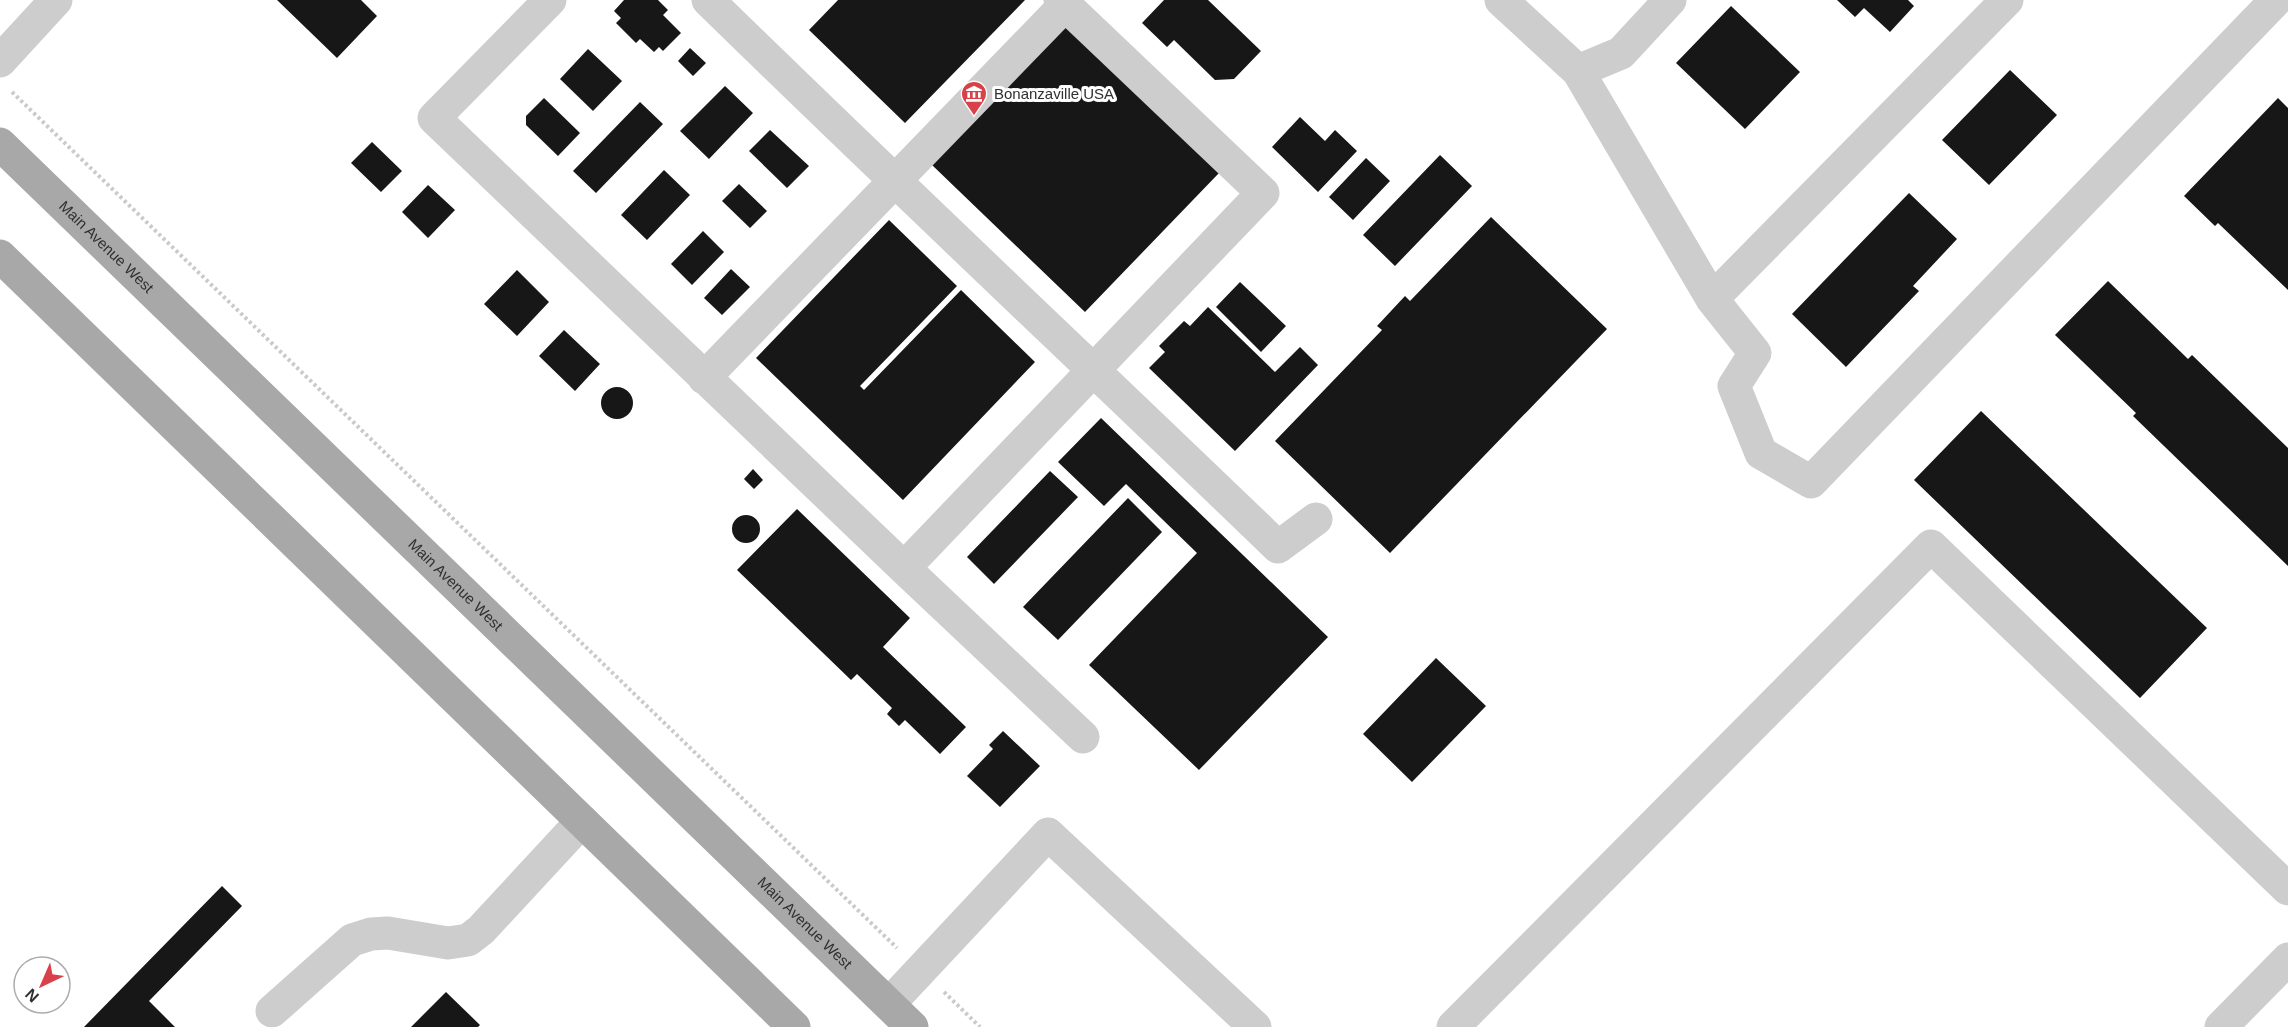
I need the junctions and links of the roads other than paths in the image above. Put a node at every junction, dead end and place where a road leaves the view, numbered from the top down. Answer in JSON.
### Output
{"nodes":[{"id":1,"x":56,"y":0,"type":"edge"},
{"id":2,"x":550,"y":0,"type":"edge"},
{"id":3,"x":708,"y":0,"type":"edge"},
{"id":4,"x":1501,"y":0,"type":"edge"},
{"id":5,"x":1670,"y":0,"type":"edge"},
{"id":6,"x":2007,"y":0,"type":"edge"},
{"id":7,"x":2276,"y":0,"type":"edge"},
{"id":8,"x":1062,"y":3,"type":"edge"},
{"id":9,"x":1578,"y":71,"type":"junction"},
{"id":10,"x":4,"y":75,"type":"edge"},
{"id":11,"x":0,"y":144,"type":"edge"},
{"id":12,"x":894,"y":182,"type":"junction"},
{"id":13,"x":0,"y":256,"type":"edge"},
{"id":14,"x":1712,"y":299,"type":"junction"},
{"id":15,"x":1093,"y":370,"type":"junction"},
{"id":16,"x":704,"y":378,"type":"junction"},
{"id":17,"x":1316,"y":519,"type":"dead end"},
{"id":18,"x":904,"y":568,"type":"junction"},
{"id":19,"x":1083,"y":737,"type":"dead end"},
{"id":20,"x":582,"y":821,"type":"junction"},
{"id":21,"x":2288,"y":889,"type":"edge"},
{"id":22,"x":2288,"y":959,"type":"edge"},
{"id":23,"x":889,"y":1004,"type":"junction"},
{"id":24,"x":272,"y":1011,"type":"dead end"},
{"id":25,"x":794,"y":1027,"type":"edge"},
{"id":26,"x":912,"y":1027,"type":"edge"},
{"id":27,"x":1255,"y":1027,"type":"edge"},
{"id":28,"x":1453,"y":1027,"type":"edge"},
{"id":29,"x":2221,"y":1027,"type":"edge"}],
"edges":[{"from":1,"to":10,"type":"street"},
{"from":2,"to":16,"type":"street"},
{"from":3,"to":12,"type":"street"},
{"from":4,"to":9,"type":"street"},
{"from":5,"to":9,"type":"street"},
{"from":6,"to":14,"type":"street"},
{"from":7,"to":14,"type":"street"},
{"from":8,"to":12,"type":"street"},
{"from":8,"to":15,"type":"street"},
{"from":9,"to":14,"type":"street"},
{"from":11,"to":23,"type":"main road","name":"Main Avenue West"},
{"from":12,"to":15,"type":"street"},
{"from":12,"to":16,"type":"street"},
{"from":13,"to":20,"type":"main road"},
{"from":15,"to":17,"type":"street"},
{"from":15,"to":18,"type":"street"},
{"from":16,"to":18,"type":"street"},
{"from":18,"to":19,"type":"street"},
{"from":20,"to":24,"type":"street"},
{"from":20,"to":25,"type":"main road"},
{"from":21,"to":28,"type":"street"},
{"from":22,"to":29,"type":"street"},
{"from":23,"to":26,"type":"main road","name":"Main Avenue West"},
{"from":23,"to":27,"type":"street"}]}
